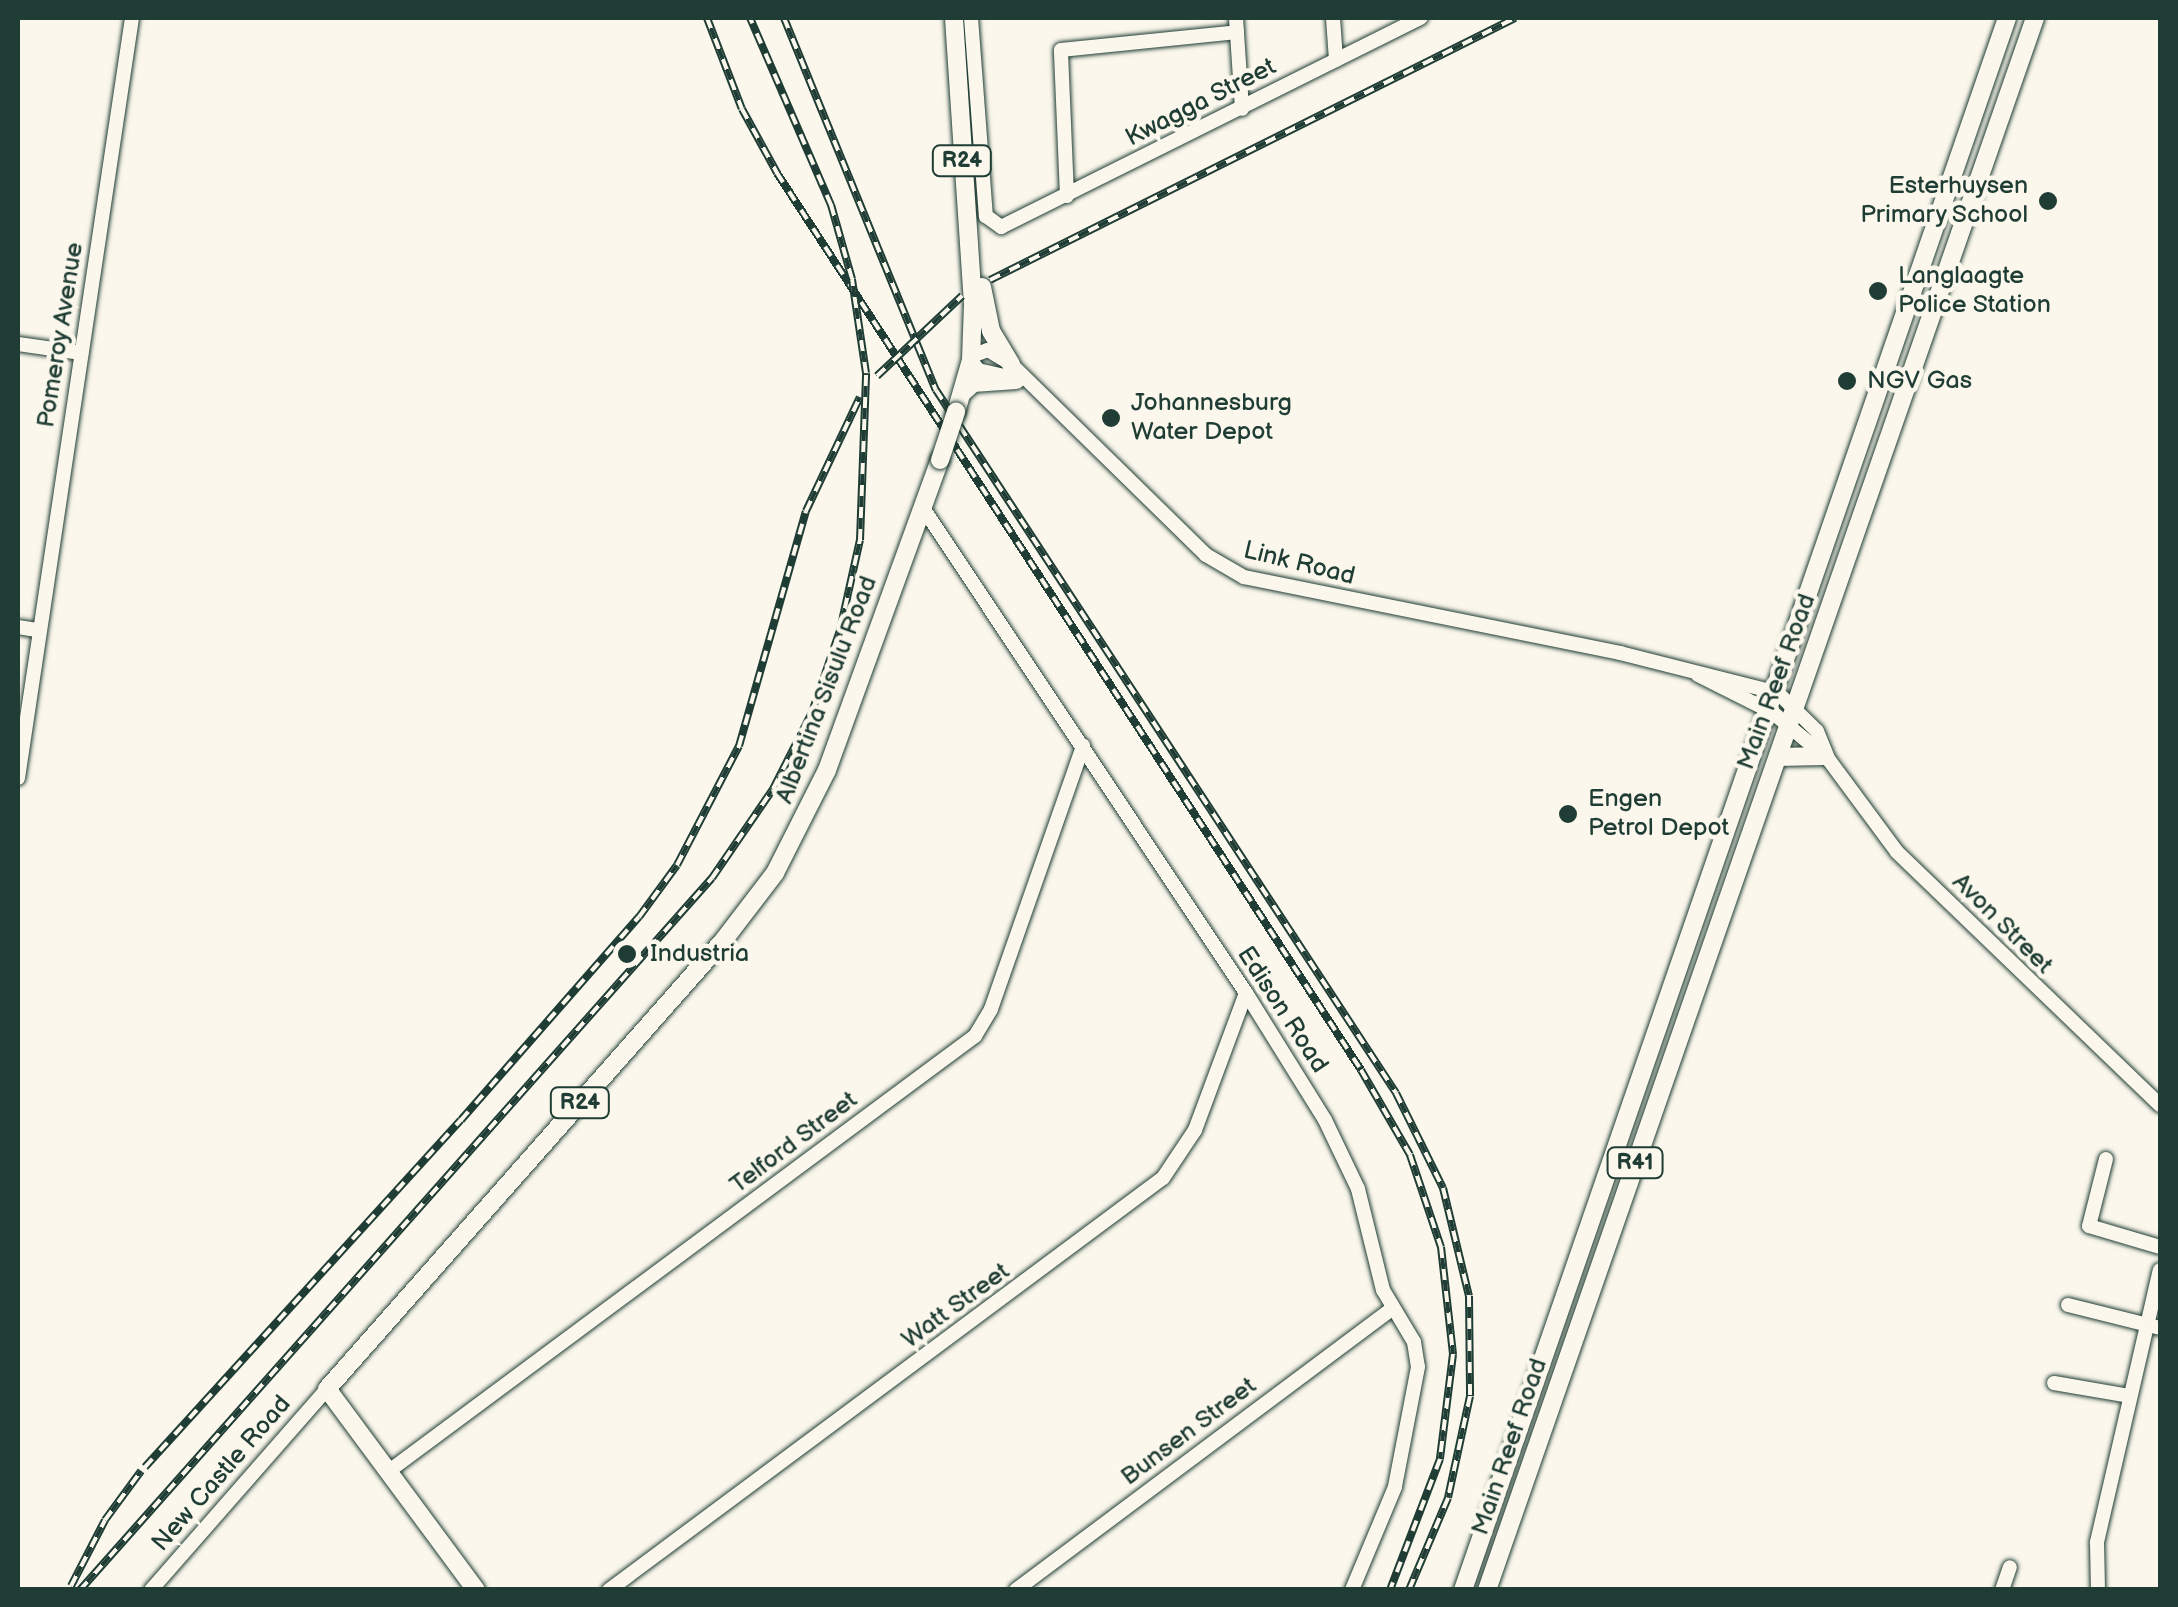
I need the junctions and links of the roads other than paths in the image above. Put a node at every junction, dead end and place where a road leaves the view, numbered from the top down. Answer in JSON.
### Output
{"nodes":[{"id":1,"x":132,"y":18,"type":"edge"},
{"id":2,"x":954,"y":18,"type":"edge"},
{"id":3,"x":971,"y":18,"type":"edge"},
{"id":4,"x":1333,"y":18,"type":"edge"},
{"id":5,"x":1421,"y":18,"type":"edge"},
{"id":6,"x":2007,"y":18,"type":"edge"},
{"id":7,"x":2035,"y":18,"type":"edge"},
{"id":8,"x":1236,"y":25,"type":"edge"},
{"id":9,"x":1336,"y":60,"type":"junction"},
{"id":10,"x":1242,"y":109,"type":"junction"},
{"id":11,"x":964,"y":188,"type":"junction"},
{"id":12,"x":1067,"y":196,"type":"junction"},
{"id":13,"x":1948,"y":196,"type":"junction"},
{"id":14,"x":1972,"y":203,"type":"junction"},
{"id":15,"x":1930,"y":249,"type":"junction"},
{"id":16,"x":1953,"y":258,"type":"junction"},
{"id":17,"x":18,"y":344,"type":"edge"},
{"id":18,"x":81,"y":353,"type":"junction"},
{"id":19,"x":972,"y":358,"type":"junction"},
{"id":20,"x":1014,"y":372,"type":"junction"},
{"id":21,"x":962,"y":393,"type":"junction"},
{"id":22,"x":922,"y":508,"type":"junction"},
{"id":23,"x":18,"y":627,"type":"edge"},
{"id":24,"x":37,"y":630,"type":"junction"},
{"id":25,"x":1698,"y":674,"type":"junction"},
{"id":26,"x":1778,"y":693,"type":"junction"},
{"id":27,"x":1797,"y":705,"type":"junction"},
{"id":28,"x":1772,"y":712,"type":"junction"},
{"id":29,"x":1790,"y":724,"type":"junction"},
{"id":30,"x":1083,"y":746,"type":"junction"},
{"id":31,"x":1778,"y":757,"type":"junction"},
{"id":32,"x":1826,"y":758,"type":"junction"},
{"id":33,"x":18,"y":778,"type":"edge"},
{"id":34,"x":1246,"y":993,"type":"junction"},
{"id":35,"x":2160,"y":1104,"type":"edge"},
{"id":36,"x":2106,"y":1158,"type":"dead end"},
{"id":37,"x":1611,"y":1169,"type":"junction"},
{"id":38,"x":1630,"y":1177,"type":"junction"},
{"id":39,"x":2160,"y":1247,"type":"edge"},
{"id":40,"x":2160,"y":1270,"type":"edge"},
{"id":41,"x":2068,"y":1305,"type":"dead end"},
{"id":42,"x":1390,"y":1310,"type":"junction"},
{"id":43,"x":2154,"y":1326,"type":"edge"},
{"id":44,"x":2054,"y":1383,"type":"dead end"},
{"id":45,"x":328,"y":1388,"type":"junction"},
{"id":46,"x":2129,"y":1396,"type":"junction"},
{"id":47,"x":389,"y":1471,"type":"junction"},
{"id":48,"x":2010,"y":1568,"type":"dead end"},
{"id":49,"x":151,"y":1590,"type":"edge"},
{"id":50,"x":476,"y":1590,"type":"edge"},
{"id":51,"x":609,"y":1590,"type":"edge"},
{"id":52,"x":1016,"y":1590,"type":"edge"},
{"id":53,"x":1352,"y":1590,"type":"edge"},
{"id":54,"x":1463,"y":1590,"type":"edge"},
{"id":55,"x":1487,"y":1590,"type":"edge"},
{"id":56,"x":2002,"y":1590,"type":"edge"},
{"id":57,"x":2098,"y":1590,"type":"edge"}],
"edges":[{"from":1,"to":18,"type":"street","name":"Pomeroy Avenue"},
{"from":2,"to":11,"type":"main road","name":"Albertina Sisulu Road","number":"R24"},
{"from":3,"to":12,"type":"street","name":"Kwagga Street"},
{"from":4,"to":9,"type":"street"},
{"from":5,"to":9,"type":"street","name":"Kwagga Street"},
{"from":6,"to":13,"type":"main road","name":"Main Reef Road","number":"R41"},
{"from":7,"to":14,"type":"main road","name":"Main Reef Road","number":"R41"},
{"from":8,"to":10,"type":"street"},
{"from":8,"to":12,"type":"street"},
{"from":9,"to":10,"type":"street","name":"Kwagga Street"},
{"from":10,"to":12,"type":"street","name":"Kwagga Street"},
{"from":11,"to":19,"type":"main road","name":"Albertina Sisulu Road","number":"R24"},
{"from":11,"to":20,"type":"main road"},
{"from":13,"to":14,"type":"main road"},
{"from":13,"to":15,"type":"main road","name":"Main Reef Road","number":"R41"},
{"from":14,"to":16,"type":"main road","name":"Main Reef Road","number":"R41"},
{"from":15,"to":16,"type":"main road"},
{"from":15,"to":26,"type":"main road","name":"Main Reef Road","number":"R41"},
{"from":16,"to":27,"type":"main road","name":"Main Reef Road","number":"R41"},
{"from":17,"to":18,"type":"street"},
{"from":18,"to":24,"type":"street","name":"Pomeroy Avenue"},
{"from":19,"to":20,"type":"street"},
{"from":19,"to":21,"type":"main road","name":"Albertina Sisulu Road","number":"R24"},
{"from":20,"to":21,"type":"main road"},
{"from":20,"to":25,"type":"street","name":"Link Road"},
{"from":21,"to":22,"type":"main road","name":"Albertina Sisulu Road","number":"R24","bridge":true},
{"from":22,"to":30,"type":"street","name":"Edison Road"},
{"from":22,"to":45,"type":"main road","name":"Albertina Sisulu Road","number":"R24"},
{"from":23,"to":24,"type":"street"},
{"from":24,"to":33,"type":"street","name":"Pomeroy Avenue"},
{"from":25,"to":26,"type":"street","name":"Link Road"},
{"from":25,"to":28,"type":"street","name":"Link Road"},
{"from":26,"to":27,"type":"street","name":"Link Road"},
{"from":26,"to":28,"type":"main road","name":"Main Reef Road","number":"R41"},
{"from":27,"to":29,"type":"main road","name":"Main Reef Road","number":"R41"},
{"from":27,"to":32,"type":"street","name":"Avon Street"},
{"from":28,"to":29,"type":"street","name":"Link Road"},
{"from":28,"to":37,"type":"main road","name":"Main Reef Road","number":"R41"},
{"from":29,"to":31,"type":"main road","name":"Main Reef Road","number":"R41"},
{"from":29,"to":32,"type":"street","name":"Avon Street"},
{"from":30,"to":34,"type":"street","name":"Edison Road"},
{"from":30,"to":47,"type":"street","name":"Telford Street"},
{"from":31,"to":32,"type":"main road"},
{"from":31,"to":38,"type":"main road","name":"Main Reef Road","number":"R41"},
{"from":32,"to":35,"type":"street","name":"Avon Street"},
{"from":34,"to":42,"type":"street","name":"Edison Road"},
{"from":34,"to":51,"type":"street","name":"Watt Street"},
{"from":36,"to":39,"type":"street"},
{"from":37,"to":38,"type":"main road"},
{"from":37,"to":54,"type":"main road","name":"Main Reef Road","number":"R41"},
{"from":38,"to":55,"type":"main road","name":"Main Reef Road","number":"R41"},
{"from":40,"to":43,"type":"street"},
{"from":41,"to":43,"type":"street"},
{"from":42,"to":52,"type":"street","name":"Bunsen Street"},
{"from":42,"to":53,"type":"street","name":"Edison Road"},
{"from":43,"to":46,"type":"street"},
{"from":44,"to":46,"type":"street"},
{"from":45,"to":47,"type":"main road"},
{"from":45,"to":49,"type":"street","name":"New Castle Road"},
{"from":46,"to":57,"type":"street"},
{"from":47,"to":50,"type":"main road"},
{"from":48,"to":56,"type":"street"}]}
